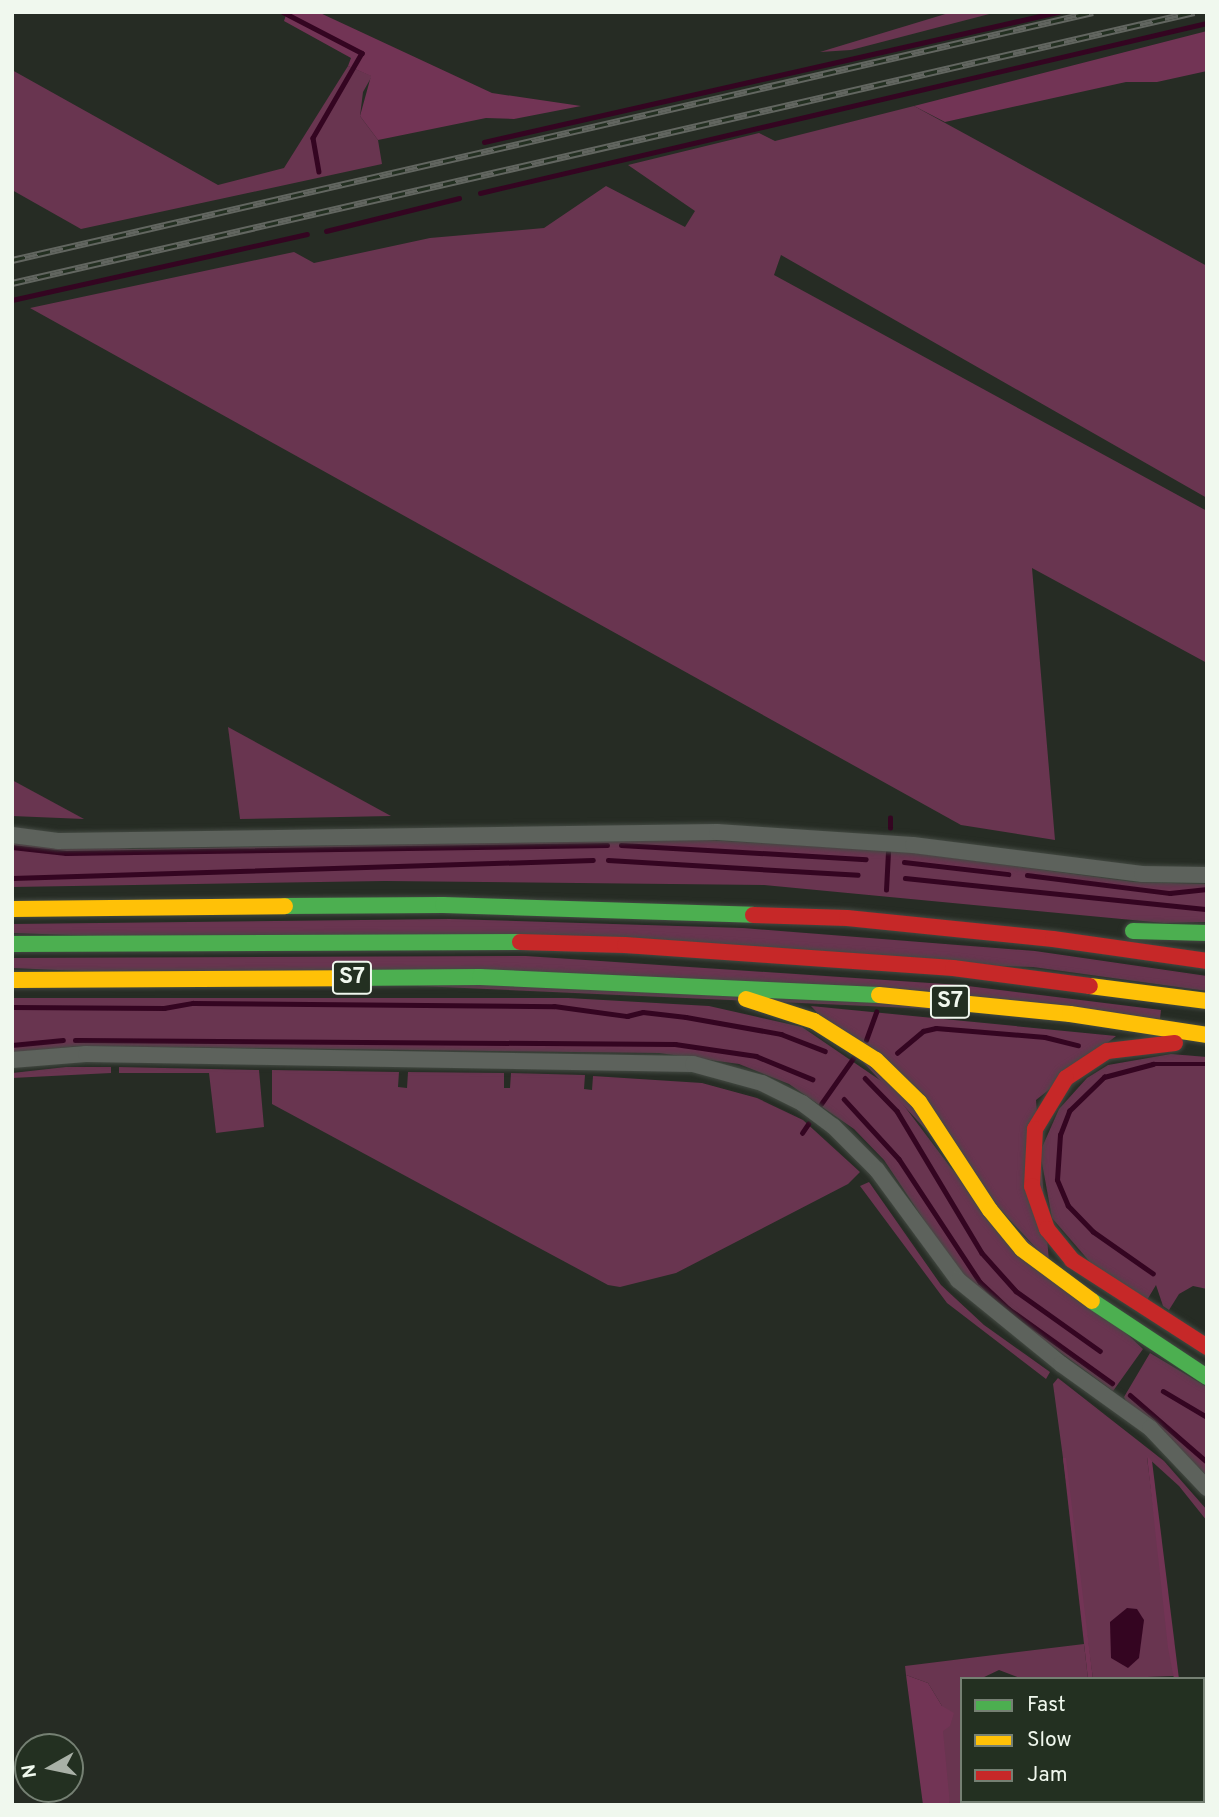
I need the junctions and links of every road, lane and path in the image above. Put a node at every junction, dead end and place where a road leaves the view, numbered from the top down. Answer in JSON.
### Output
{"nodes":[{"id":1,"x":12,"y":835,"type":"edge"},
{"id":2,"x":1207,"y":875,"type":"edge"},
{"id":3,"x":12,"y":909,"type":"edge"},
{"id":4,"x":1207,"y":933,"type":"edge"},
{"id":5,"x":1053,"y":939,"type":"junction"},
{"id":6,"x":12,"y":944,"type":"edge"},
{"id":7,"x":1207,"y":961,"type":"edge"},
{"id":8,"x":12,"y":980,"type":"edge"},
{"id":9,"x":692,"y":986,"type":"junction"},
{"id":10,"x":1207,"y":1001,"type":"edge"},
{"id":11,"x":1207,"y":1036,"type":"edge"},
{"id":12,"x":12,"y":1060,"type":"edge"},
{"id":13,"x":1207,"y":1347,"type":"edge"},
{"id":14,"x":1207,"y":1377,"type":"edge"},
{"id":15,"x":1207,"y":1488,"type":"edge"}],
"edges":[{"from":1,"to":2,"type":"street"},
{"from":3,"to":5,"type":"highway"},
{"from":4,"to":5,"type":"highway"},
{"from":5,"to":7,"type":"highway"},
{"from":6,"to":10,"type":"highway"},
{"from":8,"to":9,"type":"highway","number":"S7"},
{"from":9,"to":11,"type":"highway","number":"S7"},
{"from":9,"to":14,"type":"highway"},
{"from":11,"to":13,"type":"highway"},
{"from":12,"to":15,"type":"street"}]}
